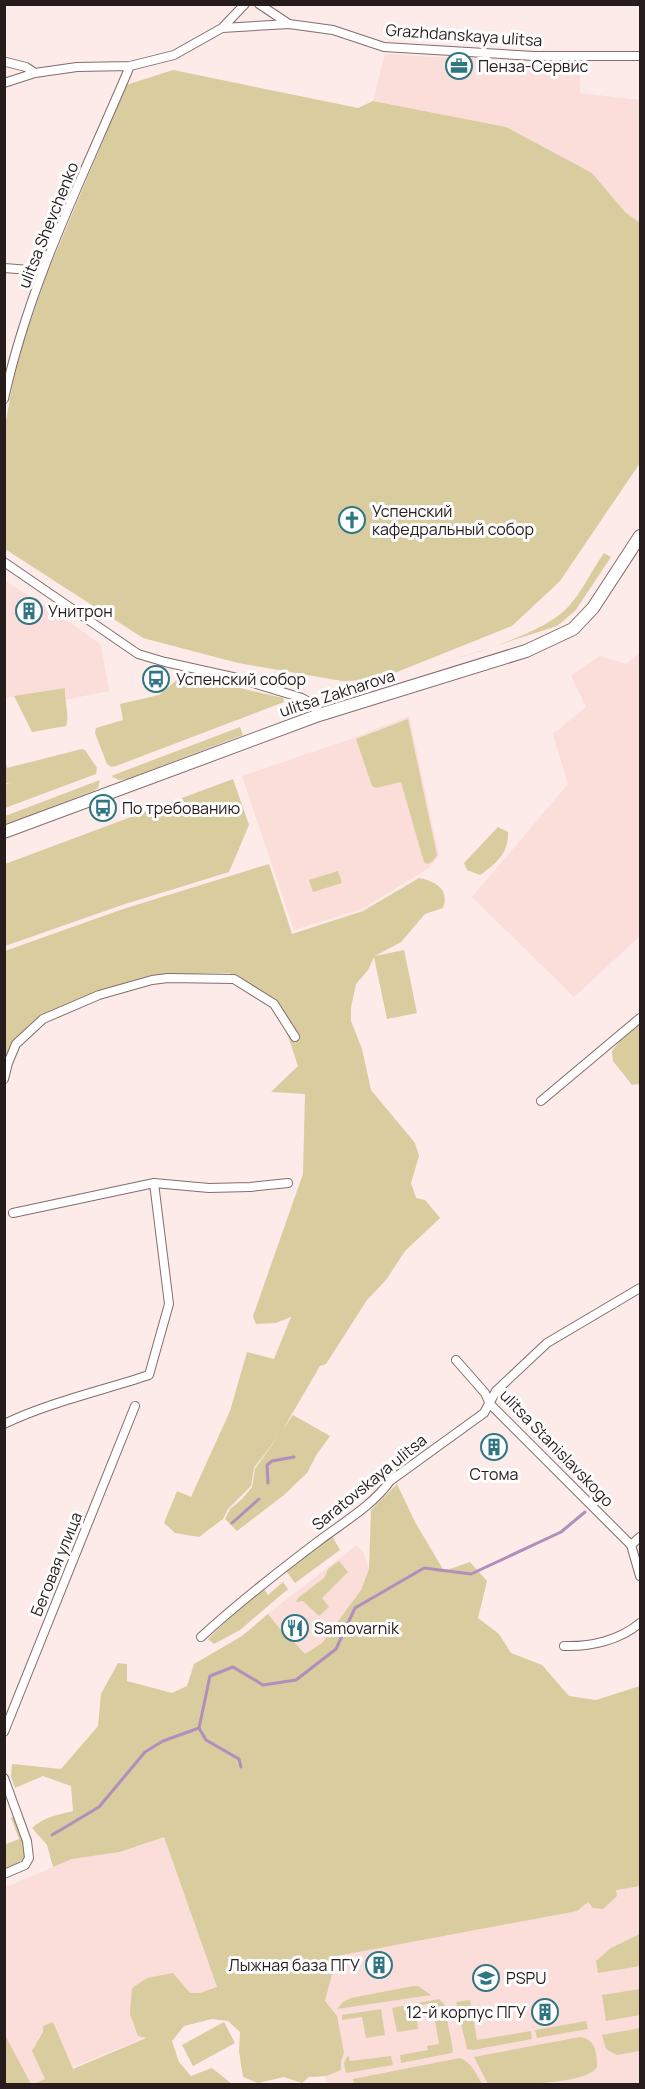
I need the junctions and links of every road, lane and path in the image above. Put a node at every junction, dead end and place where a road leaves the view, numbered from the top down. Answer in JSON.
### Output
{"nodes":[{"id":1,"x":245,"y":4,"type":"edge"},
{"id":2,"x":259,"y":4,"type":"edge"},
{"id":3,"x":289,"y":24,"type":"junction"},
{"id":4,"x":222,"y":28,"type":"junction"},
{"id":5,"x":640,"y":56,"type":"edge"},
{"id":6,"x":6,"y":62,"type":"edge"},
{"id":7,"x":130,"y":66,"type":"junction"},
{"id":8,"x":35,"y":73,"type":"junction"},
{"id":9,"x":4,"y":83,"type":"edge"},
{"id":10,"x":4,"y":268,"type":"edge"},
{"id":11,"x":43,"y":271,"type":"junction"},
{"id":12,"x":9,"y":360,"type":"edge"},
{"id":13,"x":4,"y":399,"type":"edge"},
{"id":14,"x":640,"y":536,"type":"edge"},
{"id":15,"x":4,"y":562,"type":"edge"},
{"id":16,"x":319,"y":715,"type":"junction"},
{"id":17,"x":4,"y":832,"type":"edge"},
{"id":18,"x":640,"y":1018,"type":"edge"},
{"id":19,"x":295,"y":1037,"type":"dead end"},
{"id":20,"x":4,"y":1079,"type":"edge"},
{"id":21,"x":541,"y":1101,"type":"dead end"},
{"id":22,"x":288,"y":1183,"type":"dead end"},
{"id":23,"x":154,"y":1184,"type":"junction"},
{"id":24,"x":13,"y":1213,"type":"dead end"},
{"id":25,"x":640,"y":1288,"type":"edge"},
{"id":26,"x":456,"y":1360,"type":"dead end"},
{"id":27,"x":490,"y":1404,"type":"junction"},
{"id":28,"x":135,"y":1406,"type":"dead end"},
{"id":29,"x":4,"y":1425,"type":"edge"},
{"id":30,"x":640,"y":1537,"type":"edge"},
{"id":31,"x":631,"y":1545,"type":"junction"},
{"id":32,"x":640,"y":1576,"type":"edge"},
{"id":33,"x":640,"y":1623,"type":"edge"},
{"id":34,"x":201,"y":1636,"type":"dead end"},
{"id":35,"x":564,"y":1646,"type":"dead end"},
{"id":36,"x":4,"y":1732,"type":"edge"},
{"id":37,"x":4,"y":1778,"type":"edge"},
{"id":38,"x":4,"y":1874,"type":"edge"}],
"edges":[{"from":1,"to":4,"type":"street"},
{"from":2,"to":3,"type":"street","name":"Grazhdanskaya ulitsa"},
{"from":3,"to":4,"type":"street","name":"Grazhdanskaya ulitsa"},
{"from":3,"to":5,"type":"street","name":"Grazhdanskaya ulitsa"},
{"from":4,"to":7,"type":"street","name":"Grazhdanskaya ulitsa"},
{"from":6,"to":8,"type":"street"},
{"from":7,"to":8,"type":"street","name":"Grazhdanskaya ulitsa"},
{"from":7,"to":11,"type":"street","name":"ulitsa Shevchenko"},
{"from":8,"to":9,"type":"street","name":"Grazhdanskaya ulitsa"},
{"from":10,"to":11,"type":"street"},
{"from":11,"to":12,"type":"street","name":"ulitsa Shevchenko"},
{"from":12,"to":13,"type":"street","name":"ulitsa Shevchenko"},
{"from":14,"to":16,"type":"main road","name":"ulitsa Zakharova"},
{"from":15,"to":16,"type":"street"},
{"from":16,"to":17,"type":"main road","name":"ulitsa Zakharova"},
{"from":18,"to":21,"type":"street"},
{"from":19,"to":20,"type":"street"},
{"from":22,"to":23,"type":"street"},
{"from":23,"to":24,"type":"street"},
{"from":23,"to":29,"type":"street"},
{"from":25,"to":27,"type":"street","name":"Saratovskaya ulitsa"},
{"from":26,"to":27,"type":"street","name":"ulitsa Stanislavskogo"},
{"from":27,"to":31,"type":"street","name":"ulitsa Stanislavskogo"},
{"from":27,"to":34,"type":"street","name":"Saratovskaya ulitsa"},
{"from":28,"to":36,"type":"street","name":"Беговая улица"},
{"from":30,"to":31,"type":"street"},
{"from":31,"to":32,"type":"street"},
{"from":33,"to":35,"type":"street"},
{"from":37,"to":38,"type":"street"}]}
